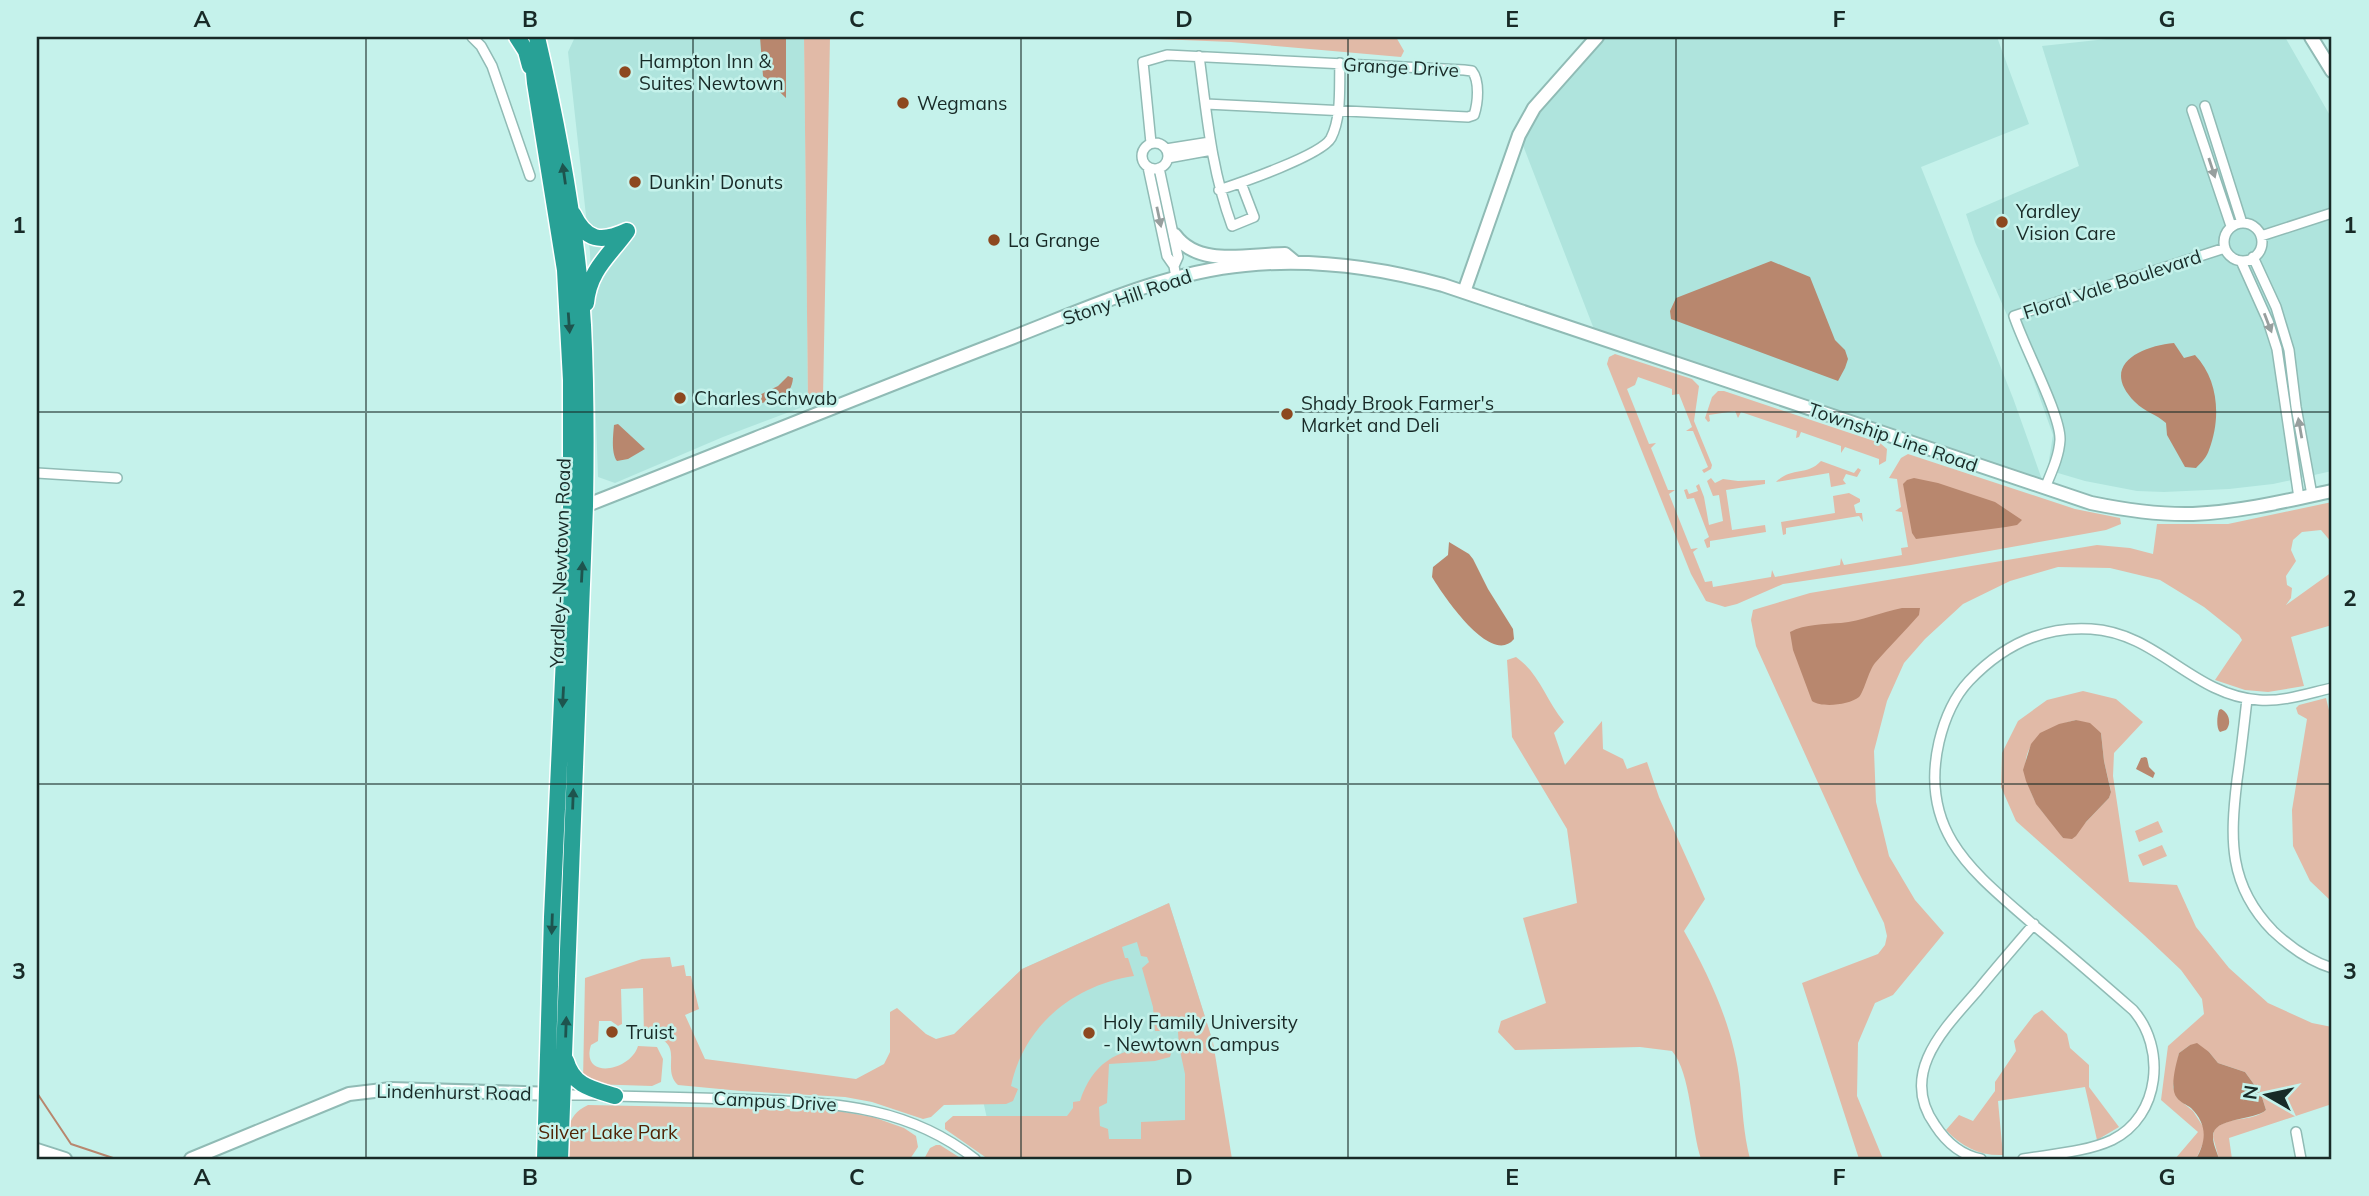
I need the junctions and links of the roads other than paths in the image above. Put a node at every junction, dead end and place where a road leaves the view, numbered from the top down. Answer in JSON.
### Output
{"nodes":[{"id":1,"x":472,"y":37,"type":"edge"},
{"id":2,"x":517,"y":37,"type":"edge"},
{"id":3,"x":531,"y":37,"type":"edge"},
{"id":4,"x":537,"y":37,"type":"edge"},
{"id":5,"x":551,"y":37,"type":"edge"},
{"id":6,"x":2311,"y":37,"type":"edge"},
{"id":7,"x":1595,"y":39,"type":"edge"},
{"id":8,"x":1199,"y":56,"type":"junction"},
{"id":9,"x":1340,"y":63,"type":"junction"},
{"id":10,"x":2332,"y":71,"type":"edge"},
{"id":11,"x":541,"y":80,"type":"junction"},
{"id":12,"x":1206,"y":104,"type":"junction"},
{"id":13,"x":2206,"y":106,"type":"dead end"},
{"id":14,"x":2192,"y":110,"type":"dead end"},
{"id":15,"x":1339,"y":111,"type":"junction"},
{"id":16,"x":1152,"y":143,"type":"junction"},
{"id":17,"x":1211,"y":146,"type":"junction"},
{"id":18,"x":1167,"y":154,"type":"junction"},
{"id":19,"x":1148,"y":167,"type":"junction"},
{"id":20,"x":1159,"y":168,"type":"junction"},
{"id":21,"x":530,"y":176,"type":"dead end"},
{"id":22,"x":1241,"y":183,"type":"junction"},
{"id":23,"x":1219,"y":190,"type":"junction"},
{"id":24,"x":568,"y":204,"type":"junction"},
{"id":25,"x":2332,"y":213,"type":"edge"},
{"id":26,"x":2242,"y":223,"type":"junction"},
{"id":27,"x":2231,"y":226,"type":"junction"},
{"id":28,"x":1175,"y":235,"type":"junction"},
{"id":29,"x":2261,"y":236,"type":"junction"},
{"id":30,"x":2225,"y":247,"type":"junction"},
{"id":31,"x":2253,"y":257,"type":"junction"},
{"id":32,"x":2241,"y":261,"type":"junction"},
{"id":33,"x":1296,"y":262,"type":"junction"},
{"id":34,"x":1175,"y":272,"type":"junction"},
{"id":35,"x":1464,"y":292,"type":"junction"},
{"id":36,"x":585,"y":385,"type":"junction"},
{"id":37,"x":37,"y":473,"type":"edge"},
{"id":38,"x":117,"y":478,"type":"dead end"},
{"id":39,"x":2045,"y":488,"type":"junction"},
{"id":40,"x":2332,"y":491,"type":"edge"},
{"id":41,"x":2312,"y":495,"type":"junction"},
{"id":42,"x":2299,"y":498,"type":"junction"},
{"id":43,"x":578,"y":506,"type":"junction"},
{"id":44,"x":2332,"y":688,"type":"edge"},
{"id":45,"x":2247,"y":699,"type":"junction"},
{"id":46,"x":2034,"y":924,"type":"junction"},
{"id":47,"x":2332,"y":968,"type":"edge"},
{"id":48,"x":564,"y":1057,"type":"junction"},
{"id":49,"x":555,"y":1094,"type":"junction"},
{"id":50,"x":614,"y":1096,"type":"junction"},
{"id":51,"x":2296,"y":1132,"type":"dead end"},
{"id":52,"x":37,"y":1150,"type":"edge"},
{"id":53,"x":65,"y":1159,"type":"edge"},
{"id":54,"x":191,"y":1159,"type":"edge"},
{"id":55,"x":545,"y":1159,"type":"edge"},
{"id":56,"x":560,"y":1159,"type":"edge"},
{"id":57,"x":975,"y":1159,"type":"edge"},
{"id":58,"x":1981,"y":1159,"type":"edge"},
{"id":59,"x":2023,"y":1159,"type":"edge"},
{"id":60,"x":2301,"y":1159,"type":"edge"}],
"edges":[{"from":1,"to":21,"type":"street"},
{"from":2,"to":11,"type":"highway"},
{"from":3,"to":11,"type":"highway","name":"Yardley-Newtown Road"},
{"from":4,"to":11,"type":"highway","name":"Yardley-Newtown Road"},
{"from":5,"to":11,"type":"highway"},
{"from":6,"to":10,"type":"street"},
{"from":7,"to":35,"type":"street"},
{"from":8,"to":9,"type":"street","name":"Grange Drive"},
{"from":8,"to":12,"type":"street"},
{"from":8,"to":16,"type":"street","name":"Grange Drive"},
{"from":9,"to":15,"type":"street"},
{"from":9,"to":15,"type":"street","name":"Grange Drive"},
{"from":24,"to":11,"type":"highway","name":"Yardley-Newtown Road","one_way":true},
{"from":11,"to":43,"type":"highway","name":"Yardley-Newtown Road","one_way":true},
{"from":12,"to":15,"type":"street","name":"Grange Drive"},
{"from":12,"to":17,"type":"street"},
{"from":13,"to":26,"type":"street"},
{"from":14,"to":27,"type":"street","one_way":true},
{"from":15,"to":22,"type":"street"},
{"from":16,"to":18,"type":"street"},
{"from":16,"to":19,"type":"street"},
{"from":17,"to":18,"type":"street"},
{"from":17,"to":23,"type":"street"},
{"from":18,"to":20,"type":"street"},
{"from":19,"to":20,"type":"street"},
{"from":19,"to":34,"type":"street","one_way":true},
{"from":20,"to":28,"type":"street"},
{"from":22,"to":23,"type":"street"},
{"from":22,"to":23,"type":"street"},
{"from":24,"to":36,"type":"highway","name":"Yardley-Newtown Road"},
{"from":24,"to":36,"type":"highway"},
{"from":25,"to":29,"type":"street"},
{"from":26,"to":27,"type":"street"},
{"from":26,"to":29,"type":"street"},
{"from":27,"to":30,"type":"street","name":"Floral Vale Boulevard"},
{"from":28,"to":33,"type":"street"},
{"from":28,"to":34,"type":"street"},
{"from":29,"to":31,"type":"street"},
{"from":30,"to":32,"type":"street","name":"Floral Vale Boulevard"},
{"from":30,"to":39,"type":"street","name":"Floral Vale Boulevard"},
{"from":31,"to":32,"type":"street"},
{"from":41,"to":31,"type":"street","one_way":true},
{"from":32,"to":42,"type":"street","name":"Floral Vale Boulevard","one_way":true},
{"from":33,"to":34,"type":"street","name":"Stony Hill Road"},
{"from":33,"to":35,"type":"street","name":"Stony Hill Road"},
{"from":34,"to":43,"type":"street","name":"Stony Hill Road"},
{"from":35,"to":39,"type":"street","name":"Township Line Road"},
{"from":36,"to":43,"type":"highway","name":"Yardley-Newtown Road"},
{"from":37,"to":38,"type":"street"},
{"from":39,"to":42,"type":"street","name":"Township Line Road"},
{"from":40,"to":41,"type":"street","name":"Township Line Road"},
{"from":41,"to":42,"type":"street","name":"Township Line Road"},
{"from":48,"to":43,"type":"highway","name":"Yardley-Newtown Road","one_way":true},
{"from":43,"to":49,"type":"highway","name":"Yardley-Newtown Road","one_way":true},
{"from":44,"to":45,"type":"street"},
{"from":45,"to":46,"type":"street"},
{"from":45,"to":47,"type":"street"},
{"from":46,"to":58,"type":"street"},
{"from":46,"to":59,"type":"street"},
{"from":48,"to":49,"type":"highway","name":"Yardley-Newtown Road"},
{"from":48,"to":50,"type":"highway"},
{"from":49,"to":50,"type":"street","name":"Campus Drive"},
{"from":49,"to":54,"type":"street","name":"Lindenhurst Road"},
{"from":49,"to":55,"type":"highway"},
{"from":49,"to":56,"type":"highway"},
{"from":50,"to":57,"type":"street","name":"Campus Drive"},
{"from":51,"to":60,"type":"street"},
{"from":52,"to":53,"type":"street"}]}
